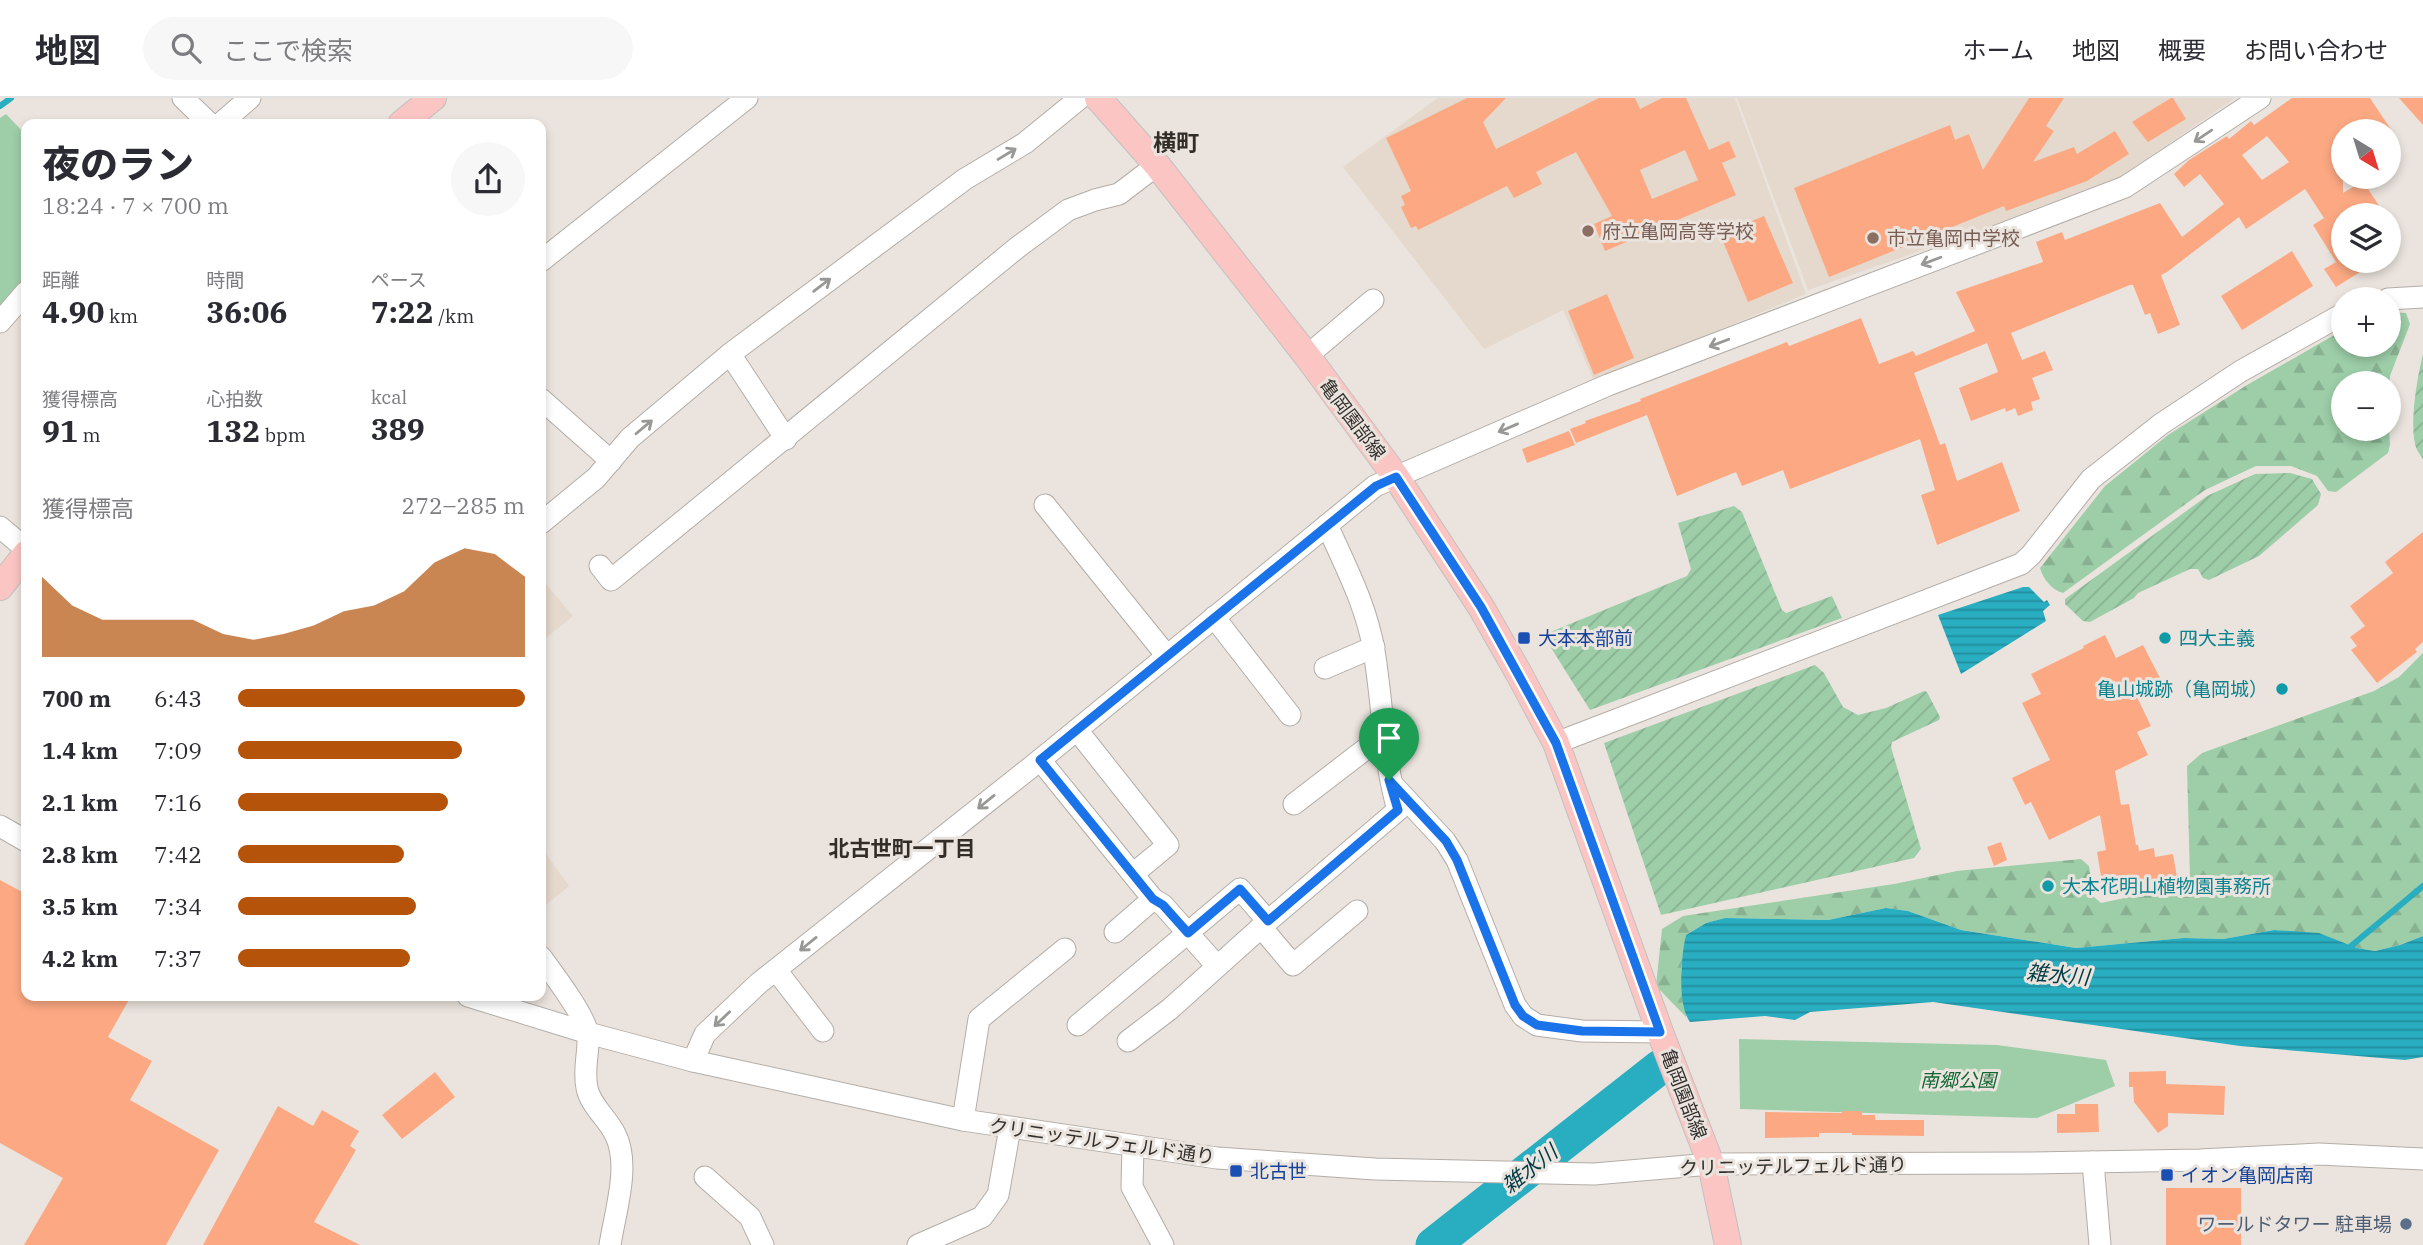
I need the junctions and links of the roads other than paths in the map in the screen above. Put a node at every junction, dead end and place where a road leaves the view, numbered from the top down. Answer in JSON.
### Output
{"nodes":[{"id":1,"x":183,"y":98,"type":"edge"},
{"id":2,"x":250,"y":98,"type":"edge"},
{"id":3,"x":433,"y":98,"type":"edge"},
{"id":4,"x":747,"y":98,"type":"edge"},
{"id":5,"x":1080,"y":98,"type":"edge"},
{"id":6,"x":1098,"y":98,"type":"edge"},
{"id":7,"x":2260,"y":98,"type":"edge"},
{"id":8,"x":205,"y":119,"type":"edge"},
{"id":9,"x":226,"y":119,"type":"edge"},
{"id":10,"x":407,"y":119,"type":"edge"},
{"id":11,"x":1157,"y":165,"type":"junction"},
{"id":12,"x":546,"y":257,"type":"edge"},
{"id":13,"x":2423,"y":297,"type":"edge"},
{"id":14,"x":21,"y":298,"type":"edge"},
{"id":15,"x":2401,"y":298,"type":"edge"},
{"id":16,"x":1373,"y":300,"type":"dead end"},
{"id":17,"x":0,"y":321,"type":"edge"},
{"id":18,"x":2331,"y":321,"type":"edge"},
{"id":19,"x":730,"y":354,"type":"junction"},
{"id":20,"x":1307,"y":356,"type":"junction"},
{"id":21,"x":546,"y":403,"type":"edge"},
{"id":22,"x":786,"y":439,"type":"junction"},
{"id":23,"x":611,"y":461,"type":"junction"},
{"id":24,"x":1396,"y":477,"type":"junction"},
{"id":25,"x":1045,"y":505,"type":"dead end"},
{"id":26,"x":546,"y":519,"type":"edge"},
{"id":27,"x":1327,"y":525,"type":"junction"},
{"id":28,"x":0,"y":527,"type":"edge"},
{"id":29,"x":21,"y":546,"type":"edge"},
{"id":30,"x":21,"y":558,"type":"edge"},
{"id":31,"x":600,"y":566,"type":"dead end"},
{"id":32,"x":0,"y":587,"type":"edge"},
{"id":33,"x":1214,"y":617,"type":"junction"},
{"id":34,"x":1374,"y":648,"type":"junction"},
{"id":35,"x":1167,"y":656,"type":"junction"},
{"id":36,"x":1325,"y":668,"type":"dead end"},
{"id":37,"x":1290,"y":715,"type":"dead end"},
{"id":38,"x":1077,"y":730,"type":"junction"},
{"id":39,"x":1385,"y":734,"type":"junction"},
{"id":40,"x":1556,"y":743,"type":"junction"},
{"id":41,"x":1040,"y":760,"type":"junction"},
{"id":42,"x":1389,"y":780,"type":"junction"},
{"id":43,"x":1294,"y":804,"type":"dead end"},
{"id":44,"x":0,"y":826,"type":"edge"},
{"id":45,"x":21,"y":838,"type":"edge"},
{"id":46,"x":1133,"y":874,"type":"junction"},
{"id":47,"x":1153,"y":899,"type":"junction"},
{"id":48,"x":1357,"y":911,"type":"dead end"},
{"id":49,"x":1264,"y":924,"type":"junction"},
{"id":50,"x":1115,"y":932,"type":"dead end"},
{"id":51,"x":1188,"y":933,"type":"junction"},
{"id":52,"x":1065,"y":948,"type":"dead end"},
{"id":53,"x":546,"y":964,"type":"edge"},
{"id":54,"x":1217,"y":966,"type":"junction"},
{"id":55,"x":776,"y":970,"type":"junction"},
{"id":56,"x":484,"y":1001,"type":"edge"},
{"id":57,"x":1078,"y":1025,"type":"dead end"},
{"id":58,"x":823,"y":1031,"type":"dead end"},
{"id":59,"x":1660,"y":1032,"type":"junction"},
{"id":60,"x":589,"y":1033,"type":"junction"},
{"id":61,"x":1128,"y":1041,"type":"dead end"},
{"id":62,"x":694,"y":1061,"type":"junction"},
{"id":63,"x":963,"y":1120,"type":"junction"},
{"id":64,"x":1010,"y":1128,"type":"junction"},
{"id":65,"x":1133,"y":1146,"type":"junction"},
{"id":66,"x":2423,"y":1159,"type":"edge"},
{"id":67,"x":2093,"y":1162,"type":"junction"},
{"id":68,"x":1711,"y":1164,"type":"junction"},
{"id":69,"x":705,"y":1177,"type":"dead end"},
{"id":70,"x":610,"y":1245,"type":"edge"},
{"id":71,"x":763,"y":1245,"type":"edge"},
{"id":72,"x":918,"y":1245,"type":"edge"},
{"id":73,"x":1163,"y":1245,"type":"edge"},
{"id":74,"x":1728,"y":1245,"type":"edge"},
{"id":75,"x":2100,"y":1245,"type":"edge"}],
"edges":[{"from":1,"to":8,"type":"street"},
{"from":2,"to":9,"type":"street"},
{"from":3,"to":10,"type":"main road"},
{"from":4,"to":12,"type":"street"},
{"from":19,"to":5,"type":"street","one_way":true},
{"from":6,"to":11,"type":"main road","name":"亀岡園部線"},
{"from":7,"to":24,"type":"street","one_way":true},
{"from":11,"to":20,"type":"main road","name":"亀岡園部線"},
{"from":11,"to":22,"type":"street"},
{"from":13,"to":15,"type":"street"},
{"from":14,"to":17,"type":"street"},
{"from":16,"to":20,"type":"street"},
{"from":18,"to":40,"type":"street"},
{"from":19,"to":22,"type":"street"},
{"from":23,"to":19,"type":"street","one_way":true},
{"from":20,"to":24,"type":"main road","name":"亀岡園部線"},
{"from":21,"to":23,"type":"street"},
{"from":22,"to":31,"type":"street"},
{"from":23,"to":26,"type":"street"},
{"from":24,"to":27,"type":"street"},
{"from":24,"to":40,"type":"main road","name":"亀岡園部線"},
{"from":25,"to":35,"type":"street"},
{"from":27,"to":33,"type":"street"},
{"from":27,"to":34,"type":"street"},
{"from":28,"to":29,"type":"street"},
{"from":30,"to":32,"type":"main road"},
{"from":33,"to":35,"type":"street"},
{"from":33,"to":37,"type":"street"},
{"from":34,"to":36,"type":"street"},
{"from":34,"to":39,"type":"street"},
{"from":35,"to":38,"type":"street"},
{"from":38,"to":41,"type":"street"},
{"from":38,"to":46,"type":"street"},
{"from":39,"to":42,"type":"street"},
{"from":39,"to":43,"type":"street"},
{"from":40,"to":59,"type":"main road","name":"亀岡園部線"},
{"from":41,"to":46,"type":"street"},
{"from":41,"to":55,"type":"street","one_way":true},
{"from":42,"to":49,"type":"street"},
{"from":42,"to":59,"type":"street"},
{"from":44,"to":45,"type":"street"},
{"from":46,"to":47,"type":"street"},
{"from":47,"to":50,"type":"street"},
{"from":47,"to":51,"type":"street"},
{"from":48,"to":49,"type":"street"},
{"from":49,"to":51,"type":"street"},
{"from":49,"to":54,"type":"street"},
{"from":51,"to":54,"type":"street"},
{"from":51,"to":57,"type":"street"},
{"from":52,"to":63,"type":"street"},
{"from":53,"to":60,"type":"street"},
{"from":54,"to":61,"type":"street"},
{"from":55,"to":58,"type":"street"},
{"from":55,"to":62,"type":"street","one_way":true},
{"from":56,"to":60,"type":"street","name":"クリニッテルフェルド通り"},
{"from":59,"to":68,"type":"main road","name":"亀岡園部線"},
{"from":60,"to":62,"type":"street","name":"クリニッテルフェルド通り"},
{"from":60,"to":70,"type":"street"},
{"from":62,"to":63,"type":"street","name":"クリニッテルフェルド通り"},
{"from":63,"to":64,"type":"street","name":"クリニッテルフェルド通り"},
{"from":64,"to":65,"type":"street","name":"クリニッテルフェルド通り"},
{"from":64,"to":72,"type":"street"},
{"from":65,"to":68,"type":"street","name":"クリニッテルフェルド通り"},
{"from":65,"to":73,"type":"street"},
{"from":66,"to":67,"type":"street","name":"クリニッテルフェルド通り"},
{"from":67,"to":68,"type":"street","name":"クリニッテルフェルド通り"},
{"from":67,"to":75,"type":"street"},
{"from":68,"to":74,"type":"main road","name":"亀岡園部線"},
{"from":69,"to":71,"type":"street"}]}
